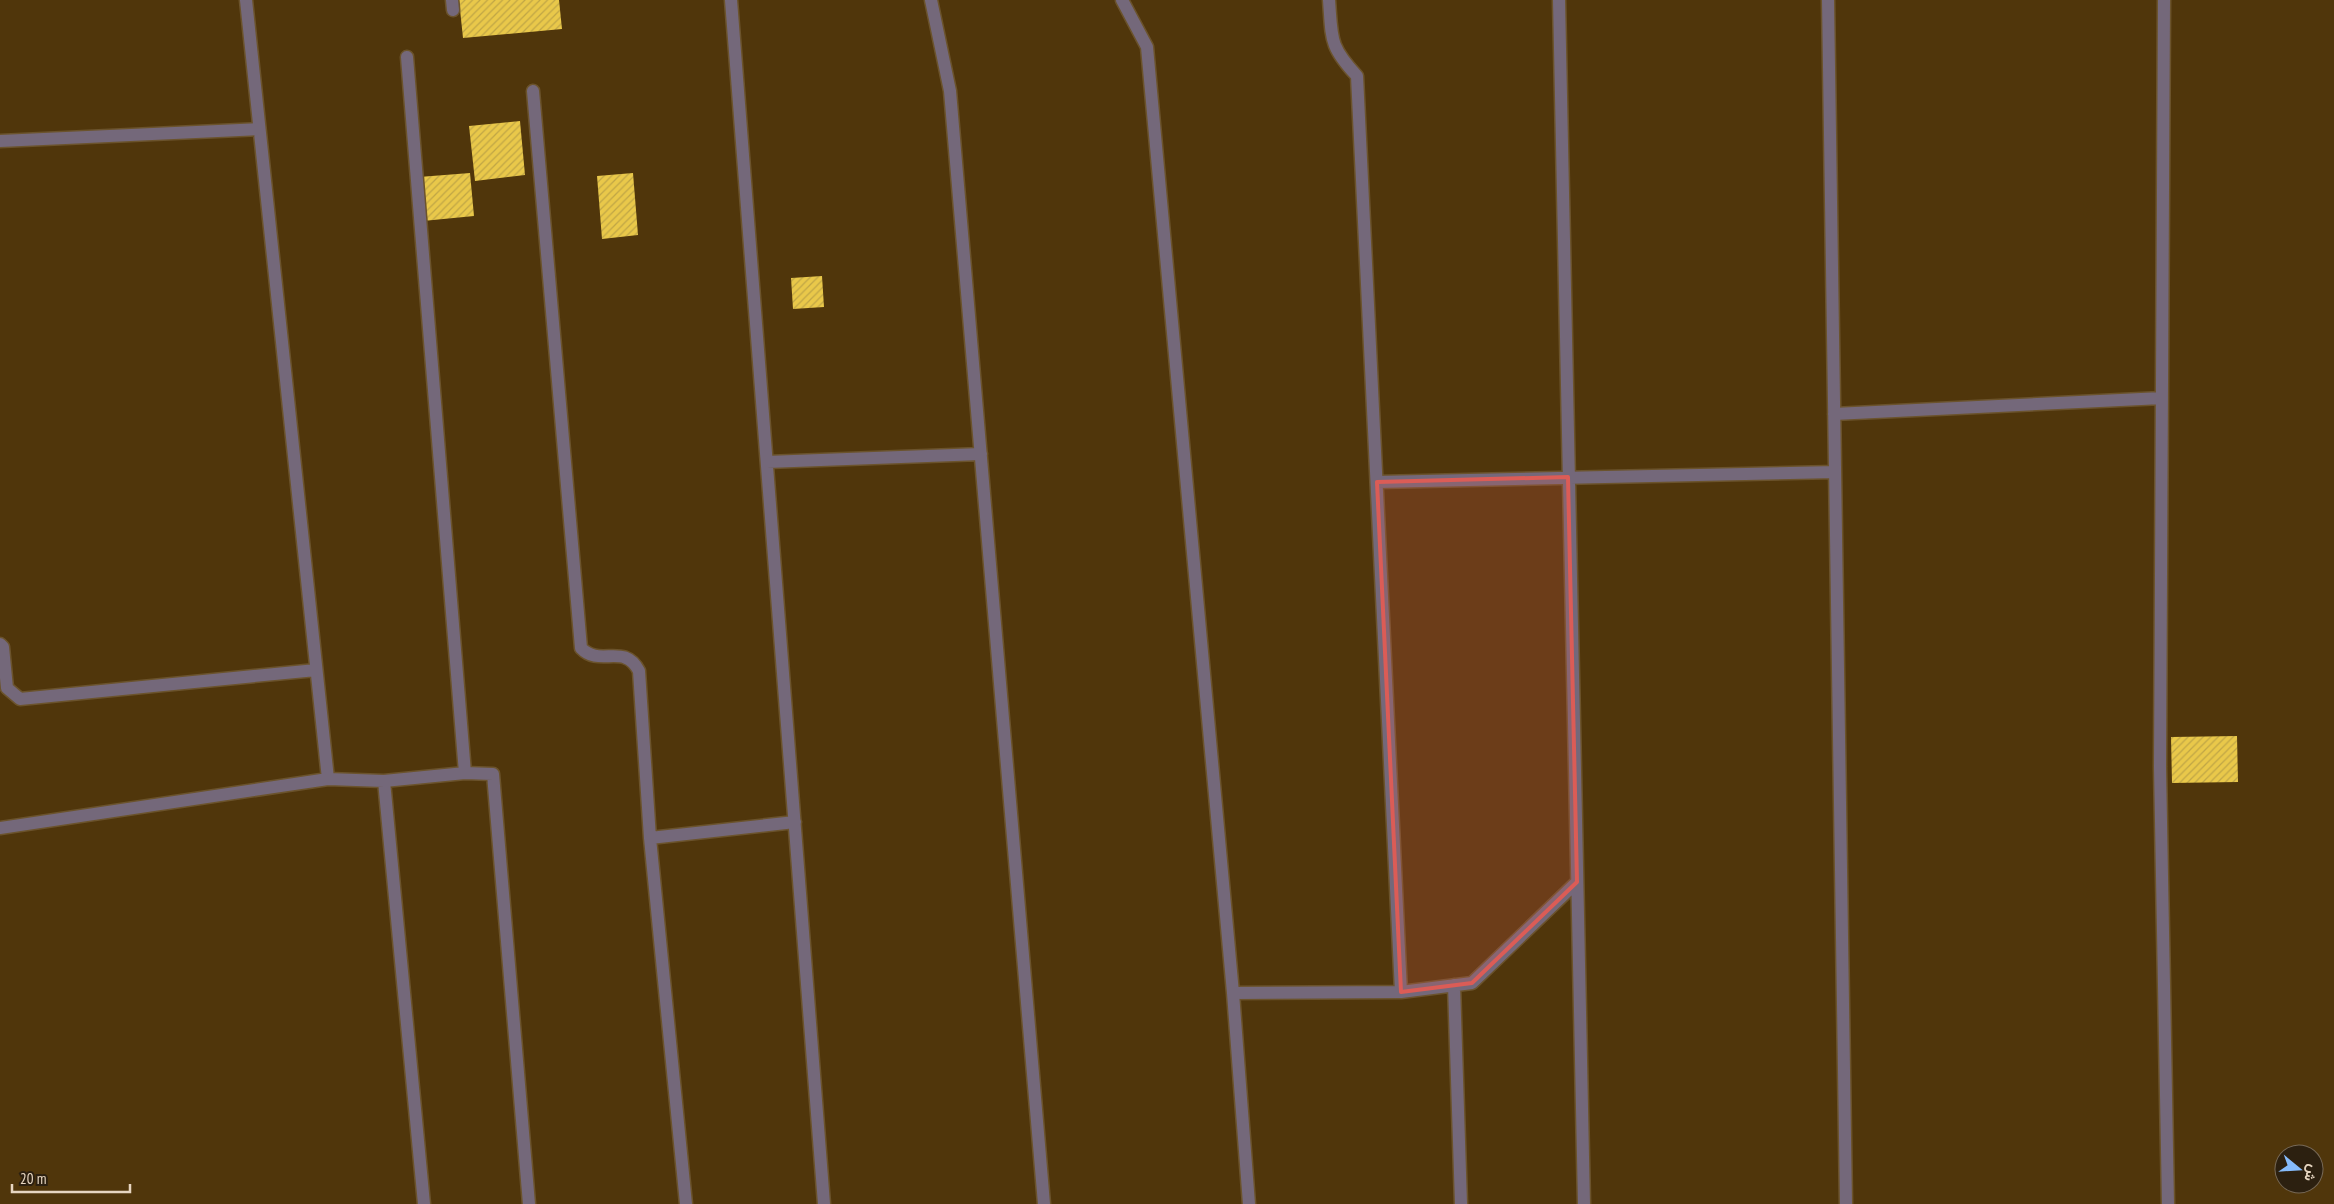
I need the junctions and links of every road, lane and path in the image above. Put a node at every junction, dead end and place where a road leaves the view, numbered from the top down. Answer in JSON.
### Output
{"nodes":[{"id":1,"x":246,"y":0,"type":"edge"},
{"id":2,"x":732,"y":0,"type":"edge"},
{"id":3,"x":930,"y":0,"type":"edge"},
{"id":4,"x":1122,"y":0,"type":"edge"},
{"id":5,"x":1329,"y":0,"type":"edge"},
{"id":6,"x":1559,"y":0,"type":"edge"},
{"id":7,"x":1828,"y":0,"type":"edge"},
{"id":8,"x":2164,"y":0,"type":"edge"},
{"id":9,"x":407,"y":57,"type":"dead end"},
{"id":10,"x":533,"y":91,"type":"dead end"},
{"id":11,"x":259,"y":129,"type":"junction"},
{"id":12,"x":0,"y":141,"type":"edge"},
{"id":13,"x":2162,"y":398,"type":"junction"},
{"id":14,"x":1834,"y":414,"type":"junction"},
{"id":15,"x":981,"y":454,"type":"junction"},
{"id":16,"x":767,"y":462,"type":"junction"},
{"id":17,"x":1835,"y":472,"type":"junction"},
{"id":18,"x":1568,"y":477,"type":"junction"},
{"id":19,"x":1377,"y":482,"type":"junction"},
{"id":20,"x":0,"y":644,"type":"edge"},
{"id":21,"x":316,"y":670,"type":"junction"},
{"id":22,"x":465,"y":773,"type":"junction"},
{"id":23,"x":328,"y":779,"type":"junction"},
{"id":24,"x":384,"y":781,"type":"junction"},
{"id":25,"x":795,"y":822,"type":"junction"},
{"id":26,"x":0,"y":828,"type":"edge"},
{"id":27,"x":650,"y":838,"type":"junction"},
{"id":28,"x":1577,"y":882,"type":"junction"},
{"id":29,"x":1454,"y":985,"type":"junction"},
{"id":30,"x":1401,"y":992,"type":"junction"},
{"id":31,"x":1233,"y":993,"type":"junction"},
{"id":32,"x":424,"y":1204,"type":"edge"},
{"id":33,"x":529,"y":1204,"type":"edge"},
{"id":34,"x":686,"y":1204,"type":"edge"},
{"id":35,"x":824,"y":1204,"type":"edge"},
{"id":36,"x":1044,"y":1204,"type":"edge"},
{"id":37,"x":1249,"y":1204,"type":"edge"},
{"id":38,"x":1460,"y":1204,"type":"edge"},
{"id":39,"x":1584,"y":1204,"type":"edge"},
{"id":40,"x":1846,"y":1204,"type":"edge"},
{"id":41,"x":2168,"y":1204,"type":"edge"}],
"edges":[{"from":1,"to":11,"type":"street"},
{"from":2,"to":16,"type":"street"},
{"from":3,"to":15,"type":"street"},
{"from":4,"to":31,"type":"street"},
{"from":5,"to":19,"type":"street"},
{"from":6,"to":18,"type":"street"},
{"from":7,"to":14,"type":"street"},
{"from":8,"to":13,"type":"street"},
{"from":9,"to":22,"type":"street"},
{"from":10,"to":27,"type":"street"},
{"from":11,"to":12,"type":"street"},
{"from":11,"to":21,"type":"street"},
{"from":13,"to":14,"type":"street"},
{"from":13,"to":41,"type":"street"},
{"from":14,"to":17,"type":"street"},
{"from":15,"to":16,"type":"street"},
{"from":15,"to":36,"type":"street"},
{"from":16,"to":25,"type":"street"},
{"from":17,"to":18,"type":"street"},
{"from":17,"to":40,"type":"street"},
{"from":18,"to":19,"type":"street"},
{"from":18,"to":28,"type":"street"},
{"from":19,"to":30,"type":"street"},
{"from":20,"to":21,"type":"street"},
{"from":21,"to":23,"type":"street"},
{"from":22,"to":24,"type":"street"},
{"from":22,"to":33,"type":"street"},
{"from":23,"to":24,"type":"street"},
{"from":23,"to":26,"type":"street"},
{"from":24,"to":32,"type":"street"},
{"from":25,"to":27,"type":"street"},
{"from":25,"to":35,"type":"street"},
{"from":27,"to":34,"type":"street"},
{"from":28,"to":29,"type":"street"},
{"from":28,"to":39,"type":"street"},
{"from":29,"to":30,"type":"street"},
{"from":29,"to":38,"type":"street"},
{"from":30,"to":31,"type":"street"},
{"from":31,"to":37,"type":"street"}]}
